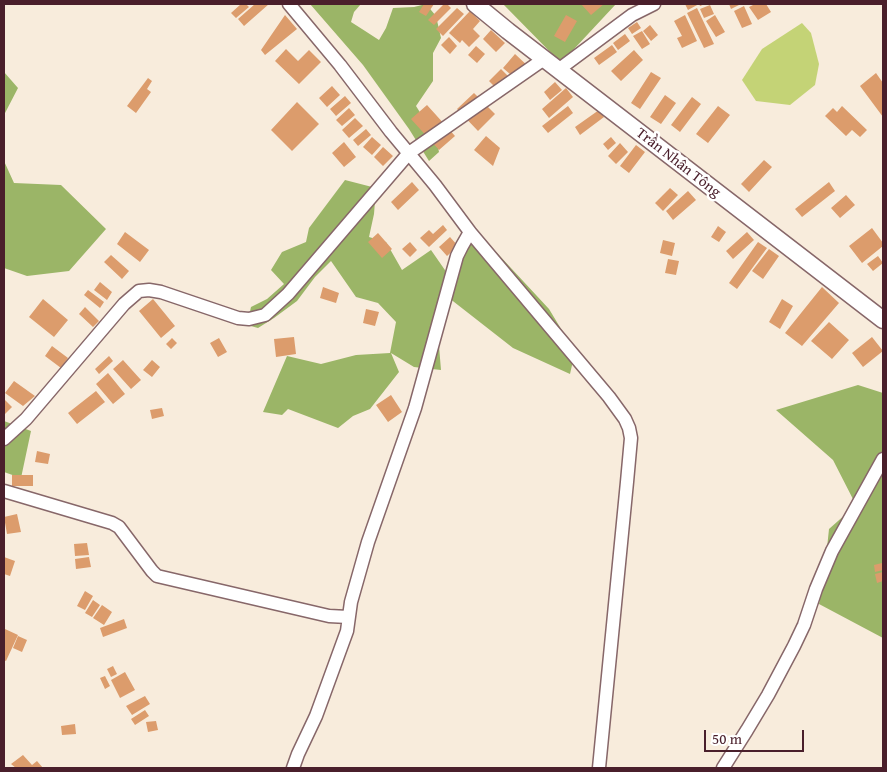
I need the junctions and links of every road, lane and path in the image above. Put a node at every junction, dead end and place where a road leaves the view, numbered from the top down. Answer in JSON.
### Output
{"nodes":[{"id":1,"x":289,"y":4,"type":"edge"},
{"id":2,"x":474,"y":4,"type":"edge"},
{"id":3,"x":654,"y":4,"type":"edge"},
{"id":4,"x":544,"y":59,"type":"junction"},
{"id":5,"x":558,"y":70,"type":"junction"},
{"id":6,"x":409,"y":154,"type":"junction"},
{"id":7,"x":470,"y":232,"type":"junction"},
{"id":8,"x":883,"y":320,"type":"edge"},
{"id":9,"x":4,"y":440,"type":"edge"},
{"id":10,"x":883,"y":459,"type":"edge"},
{"id":11,"x":4,"y":491,"type":"edge"},
{"id":12,"x":348,"y":617,"type":"junction"},
{"id":13,"x":293,"y":768,"type":"edge"},
{"id":14,"x":598,"y":768,"type":"edge"},
{"id":15,"x":723,"y":768,"type":"edge"}],
"edges":[{"from":1,"to":6,"type":"street"},
{"from":2,"to":4,"type":"street","name":"Trần Nhân Tông"},
{"from":3,"to":5,"type":"street"},
{"from":4,"to":5,"type":"street","name":"Trần Nhân Tông"},
{"from":4,"to":6,"type":"street"},
{"from":5,"to":8,"type":"street","name":"Trần Nhân Tông"},
{"from":6,"to":7,"type":"street"},
{"from":6,"to":9,"type":"street"},
{"from":7,"to":12,"type":"street"},
{"from":7,"to":14,"type":"street"},
{"from":10,"to":15,"type":"street"},
{"from":11,"to":12,"type":"street"},
{"from":12,"to":13,"type":"street"}]}
